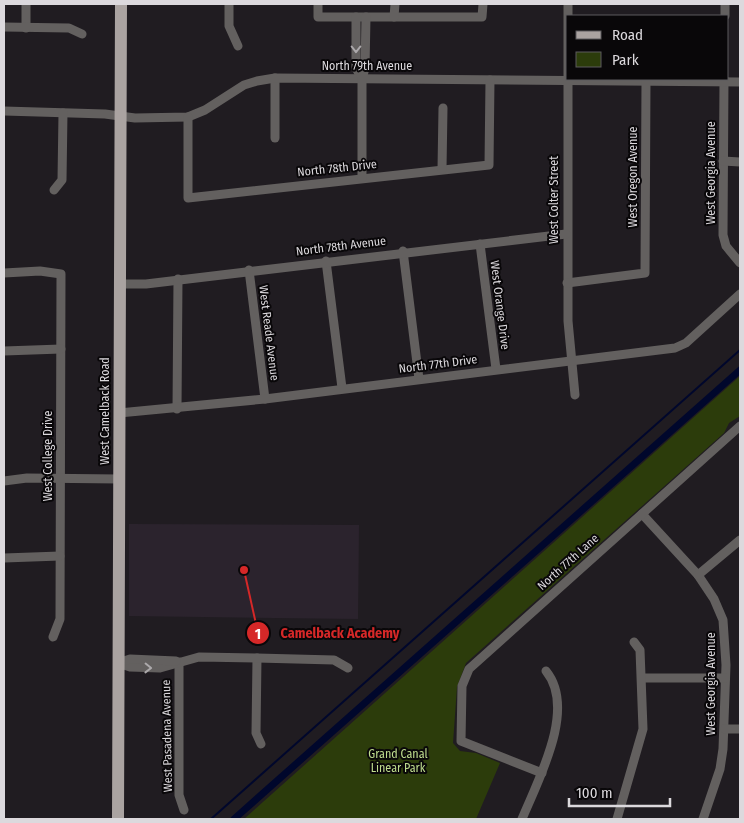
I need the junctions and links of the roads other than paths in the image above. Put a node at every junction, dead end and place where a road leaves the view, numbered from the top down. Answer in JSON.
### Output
{"nodes":[{"id":1,"x":26,"y":4,"type":"edge"},
{"id":2,"x":121,"y":4,"type":"edge"},
{"id":3,"x":229,"y":4,"type":"edge"},
{"id":4,"x":318,"y":4,"type":"edge"},
{"id":5,"x":395,"y":4,"type":"edge"},
{"id":6,"x":482,"y":4,"type":"edge"},
{"id":7,"x":356,"y":17,"type":"junction"},
{"id":8,"x":366,"y":17,"type":"junction"},
{"id":9,"x":394,"y":17,"type":"junction"},
{"id":10,"x":4,"y":27,"type":"edge"},
{"id":11,"x":26,"y":28,"type":"junction"},
{"id":12,"x":82,"y":34,"type":"dead end"},
{"id":13,"x":238,"y":46,"type":"dead end"},
{"id":14,"x":275,"y":78,"type":"junction"},
{"id":15,"x":362,"y":79,"type":"junction"},
{"id":16,"x":490,"y":80,"type":"junction"},
{"id":17,"x":567,"y":80,"type":"edge"},
{"id":18,"x":724,"y":80,"type":"edge"},
{"id":19,"x":646,"y":81,"type":"junction"},
{"id":20,"x":740,"y":82,"type":"edge"},
{"id":21,"x":443,"y":108,"type":"dead end"},
{"id":22,"x":4,"y":111,"type":"edge"},
{"id":23,"x":63,"y":113,"type":"junction"},
{"id":24,"x":120,"y":116,"type":"junction"},
{"id":25,"x":188,"y":117,"type":"junction"},
{"id":26,"x":276,"y":138,"type":"dead end"},
{"id":27,"x":723,"y":161,"type":"junction"},
{"id":28,"x":740,"y":162,"type":"edge"},
{"id":29,"x":442,"y":170,"type":"junction"},
{"id":30,"x":362,"y":178,"type":"junction"},
{"id":31,"x":54,"y":190,"type":"dead end"},
{"id":32,"x":566,"y":234,"type":"junction"},
{"id":33,"x":480,"y":244,"type":"junction"},
{"id":34,"x":403,"y":251,"type":"junction"},
{"id":35,"x":326,"y":261,"type":"junction"},
{"id":36,"x":740,"y":263,"type":"edge"},
{"id":37,"x":249,"y":270,"type":"junction"},
{"id":38,"x":4,"y":273,"type":"edge"},
{"id":39,"x":178,"y":279,"type":"junction"},
{"id":40,"x":120,"y":284,"type":"junction"},
{"id":41,"x":567,"y":284,"type":"junction"},
{"id":42,"x":740,"y":294,"type":"edge"},
{"id":43,"x":61,"y":350,"type":"junction"},
{"id":44,"x":4,"y":351,"type":"edge"},
{"id":45,"x":571,"y":360,"type":"junction"},
{"id":46,"x":496,"y":369,"type":"junction"},
{"id":47,"x":419,"y":379,"type":"junction"},
{"id":48,"x":342,"y":388,"type":"junction"},
{"id":49,"x":575,"y":396,"type":"dead end"},
{"id":50,"x":265,"y":399,"type":"junction"},
{"id":51,"x":177,"y":409,"type":"junction"},
{"id":52,"x":119,"y":413,"type":"junction"},
{"id":53,"x":740,"y":426,"type":"edge"},
{"id":54,"x":60,"y":478,"type":"junction"},
{"id":55,"x":119,"y":479,"type":"junction"},
{"id":56,"x":4,"y":480,"type":"edge"},
{"id":57,"x":642,"y":514,"type":"junction"},
{"id":58,"x":740,"y":540,"type":"edge"},
{"id":59,"x":60,"y":556,"type":"junction"},
{"id":60,"x":4,"y":558,"type":"edge"},
{"id":61,"x":698,"y":575,"type":"junction"},
{"id":62,"x":54,"y":637,"type":"dead end"},
{"id":63,"x":634,"y":642,"type":"dead end"},
{"id":64,"x":257,"y":658,"type":"junction"},
{"id":65,"x":179,"y":662,"type":"junction"},
{"id":66,"x":118,"y":663,"type":"junction"},
{"id":67,"x":348,"y":668,"type":"dead end"},
{"id":68,"x":546,"y":671,"type":"dead end"},
{"id":69,"x":643,"y":678,"type":"junction"},
{"id":70,"x":725,"y":678,"type":"junction"},
{"id":71,"x":725,"y":729,"type":"junction"},
{"id":72,"x":740,"y":729,"type":"edge"},
{"id":73,"x":261,"y":744,"type":"dead end"},
{"id":74,"x":542,"y":773,"type":"junction"},
{"id":75,"x":184,"y":810,"type":"dead end"},
{"id":76,"x":118,"y":819,"type":"edge"},
{"id":77,"x":522,"y":819,"type":"edge"},
{"id":78,"x":617,"y":819,"type":"edge"},
{"id":79,"x":703,"y":819,"type":"edge"}],
"edges":[{"from":1,"to":11,"type":"street"},
{"from":2,"to":24,"type":"main road","name":"West Camelback Road"},
{"from":3,"to":13,"type":"street"},
{"from":4,"to":7,"type":"street"},
{"from":5,"to":9,"type":"street"},
{"from":6,"to":9,"type":"street"},
{"from":7,"to":8,"type":"street"},
{"from":7,"to":15,"type":"street","one_way":true},
{"from":8,"to":9,"type":"street"},
{"from":8,"to":15,"type":"street"},
{"from":10,"to":11,"type":"street"},
{"from":11,"to":12,"type":"street"},
{"from":14,"to":15,"type":"street","name":"North 79th Avenue"},
{"from":14,"to":25,"type":"street","name":"North 79th Avenue"},
{"from":14,"to":26,"type":"street"},
{"from":15,"to":16,"type":"street","name":"North 79th Avenue"},
{"from":15,"to":30,"type":"street"},
{"from":16,"to":17,"type":"street","name":"North 79th Avenue"},
{"from":16,"to":29,"type":"street","name":"North 78th Drive"},
{"from":17,"to":19,"type":"street","name":"North 79th Avenue"},
{"from":17,"to":32,"type":"street","name":"West Colter Street"},
{"from":18,"to":19,"type":"street","name":"North 79th Avenue"},
{"from":18,"to":20,"type":"street","name":"North 79th Avenue"},
{"from":18,"to":27,"type":"street","name":"West Georgia Avenue"},
{"from":19,"to":41,"type":"street","name":"West Oregon Avenue"},
{"from":21,"to":29,"type":"street"},
{"from":22,"to":23,"type":"street","name":"North 79th Avenue"},
{"from":23,"to":24,"type":"street","name":"North 79th Avenue"},
{"from":23,"to":31,"type":"street"},
{"from":24,"to":25,"type":"street","name":"North 79th Avenue"},
{"from":24,"to":40,"type":"main road","name":"West Camelback Road"},
{"from":25,"to":30,"type":"street","name":"North 78th Drive"},
{"from":27,"to":28,"type":"street"},
{"from":27,"to":36,"type":"street","name":"West Georgia Avenue"},
{"from":29,"to":30,"type":"street","name":"North 78th Drive"},
{"from":32,"to":33,"type":"street","name":"North 78th Avenue"},
{"from":32,"to":41,"type":"street","name":"West Colter Street"},
{"from":33,"to":34,"type":"street","name":"North 78th Avenue"},
{"from":33,"to":46,"type":"street","name":"West Orange Drive"},
{"from":34,"to":35,"type":"street","name":"North 78th Avenue"},
{"from":34,"to":47,"type":"street"},
{"from":35,"to":37,"type":"street","name":"North 78th Avenue"},
{"from":35,"to":48,"type":"street"},
{"from":37,"to":39,"type":"street","name":"North 78th Avenue"},
{"from":37,"to":50,"type":"street","name":"West Reade Avenue"},
{"from":38,"to":43,"type":"street","name":"West College Drive"},
{"from":39,"to":40,"type":"street","name":"North 78th Avenue"},
{"from":39,"to":51,"type":"street"},
{"from":40,"to":52,"type":"main road","name":"West Camelback Road"},
{"from":41,"to":45,"type":"street","name":"West Colter Street"},
{"from":42,"to":45,"type":"street","name":"North 77th Drive"},
{"from":43,"to":44,"type":"street"},
{"from":43,"to":54,"type":"street","name":"West College Drive"},
{"from":45,"to":46,"type":"street","name":"North 77th Drive"},
{"from":45,"to":49,"type":"street","name":"West Colter Street"},
{"from":46,"to":47,"type":"street","name":"North 77th Drive"},
{"from":47,"to":48,"type":"street","name":"North 77th Drive"},
{"from":48,"to":50,"type":"street","name":"North 77th Drive"},
{"from":50,"to":51,"type":"street","name":"North 77th Drive"},
{"from":51,"to":52,"type":"street","name":"North 77th Drive"},
{"from":52,"to":55,"type":"main road","name":"West Camelback Road"},
{"from":53,"to":57,"type":"street","name":"North 77th Lane"},
{"from":54,"to":55,"type":"street"},
{"from":54,"to":56,"type":"street"},
{"from":54,"to":59,"type":"street","name":"West College Drive"},
{"from":55,"to":66,"type":"main road","name":"West Camelback Road"},
{"from":57,"to":61,"type":"street","name":"West Georgia Avenue"},
{"from":57,"to":74,"type":"street","name":"North 77th Lane"},
{"from":58,"to":61,"type":"street"},
{"from":59,"to":60,"type":"street"},
{"from":59,"to":62,"type":"street","name":"West College Drive"},
{"from":61,"to":70,"type":"street","name":"West Georgia Avenue"},
{"from":63,"to":69,"type":"street"},
{"from":64,"to":65,"type":"street"},
{"from":64,"to":67,"type":"street"},
{"from":64,"to":73,"type":"street"},
{"from":65,"to":66,"type":"street"},
{"from":65,"to":75,"type":"street","name":"West Pasadena Avenue"},
{"from":66,"to":76,"type":"main road","name":"West Camelback Road"},
{"from":68,"to":74,"type":"street"},
{"from":69,"to":70,"type":"street"},
{"from":69,"to":78,"type":"street"},
{"from":70,"to":71,"type":"street","name":"West Georgia Avenue"},
{"from":71,"to":72,"type":"street"},
{"from":71,"to":79,"type":"street","name":"West Georgia Avenue"},
{"from":74,"to":77,"type":"street"}]}
